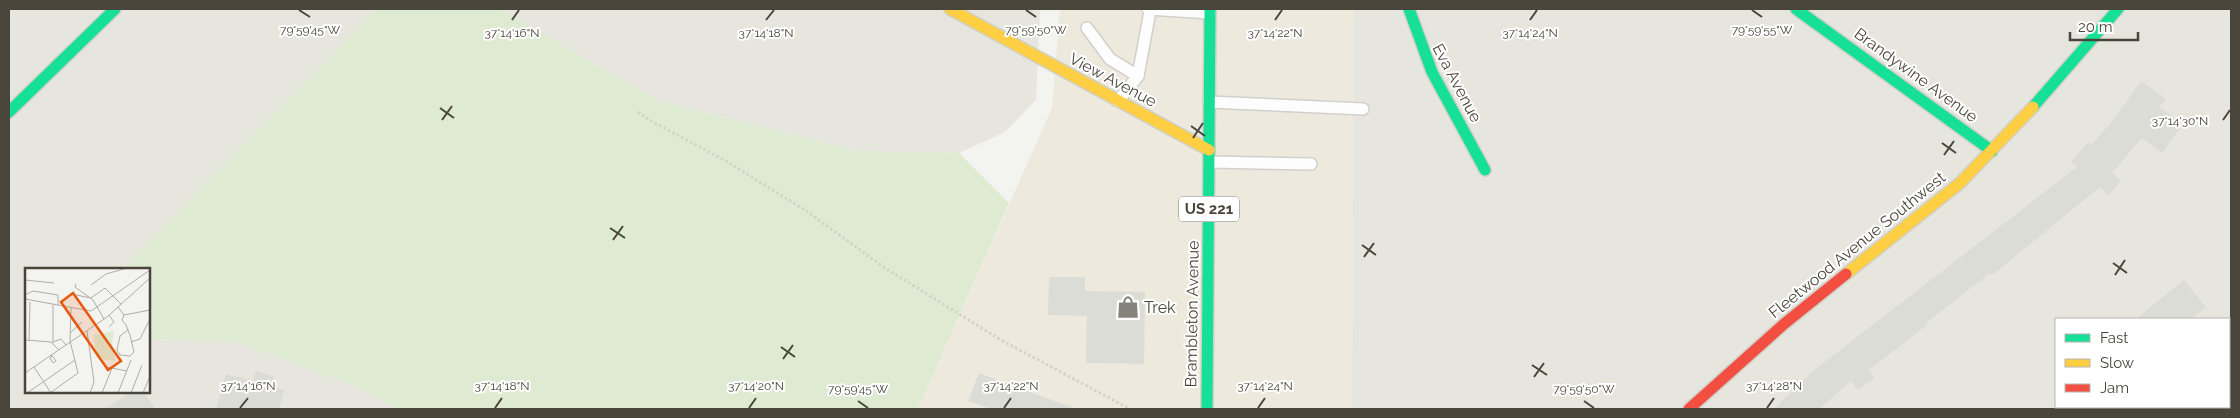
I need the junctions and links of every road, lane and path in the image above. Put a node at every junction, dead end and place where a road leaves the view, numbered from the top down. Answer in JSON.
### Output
{"nodes":[{"id":1,"x":115,"y":9,"type":"edge"},
{"id":2,"x":950,"y":9,"type":"edge"},
{"id":3,"x":1408,"y":9,"type":"edge"},
{"id":4,"x":1796,"y":9,"type":"edge"},
{"id":5,"x":2118,"y":9,"type":"edge"},
{"id":6,"x":1149,"y":10,"type":"edge"},
{"id":7,"x":1210,"y":11,"type":"edge"},
{"id":8,"x":1086,"y":28,"type":"dead end"},
{"id":9,"x":1138,"y":76,"type":"junction"},
{"id":10,"x":1118,"y":101,"type":"junction"},
{"id":11,"x":1210,"y":102,"type":"junction"},
{"id":12,"x":1362,"y":109,"type":"dead end"},
{"id":13,"x":9,"y":112,"type":"edge"},
{"id":14,"x":638,"y":112,"type":"dead end"},
{"id":15,"x":1992,"y":151,"type":"junction"},
{"id":16,"x":1209,"y":156,"type":"junction"},
{"id":17,"x":1311,"y":164,"type":"dead end"},
{"id":18,"x":1485,"y":170,"type":"dead end"},
{"id":19,"x":1130,"y":409,"type":"edge"},
{"id":20,"x":1207,"y":409,"type":"edge"},
{"id":21,"x":1689,"y":409,"type":"edge"}],
"edges":[{"from":1,"to":13,"type":"street"},
{"from":2,"to":10,"type":"street","name":"View Avenue"},
{"from":3,"to":18,"type":"street","name":"Eva Avenue"},
{"from":4,"to":15,"type":"street","name":"Brandywine Avenue"},
{"from":5,"to":15,"type":"street","name":"Fleetwood Avenue Southwest"},
{"from":6,"to":7,"type":"lane"},
{"from":6,"to":9,"type":"lane"},
{"from":7,"to":11,"type":"street","name":"Brambleton Avenue","number":"US 221"},
{"from":8,"to":9,"type":"lane"},
{"from":9,"to":10,"type":"lane"},
{"from":10,"to":16,"type":"street","name":"View Avenue"},
{"from":11,"to":12,"type":"lane"},
{"from":11,"to":16,"type":"street","name":"Brambleton Avenue","number":"US 221"},
{"from":14,"to":19,"type":"path"},
{"from":15,"to":21,"type":"street","name":"Fleetwood Avenue Southwest"},
{"from":16,"to":17,"type":"lane"},
{"from":16,"to":20,"type":"street","name":"Brambleton Avenue","number":"US 221"}]}
